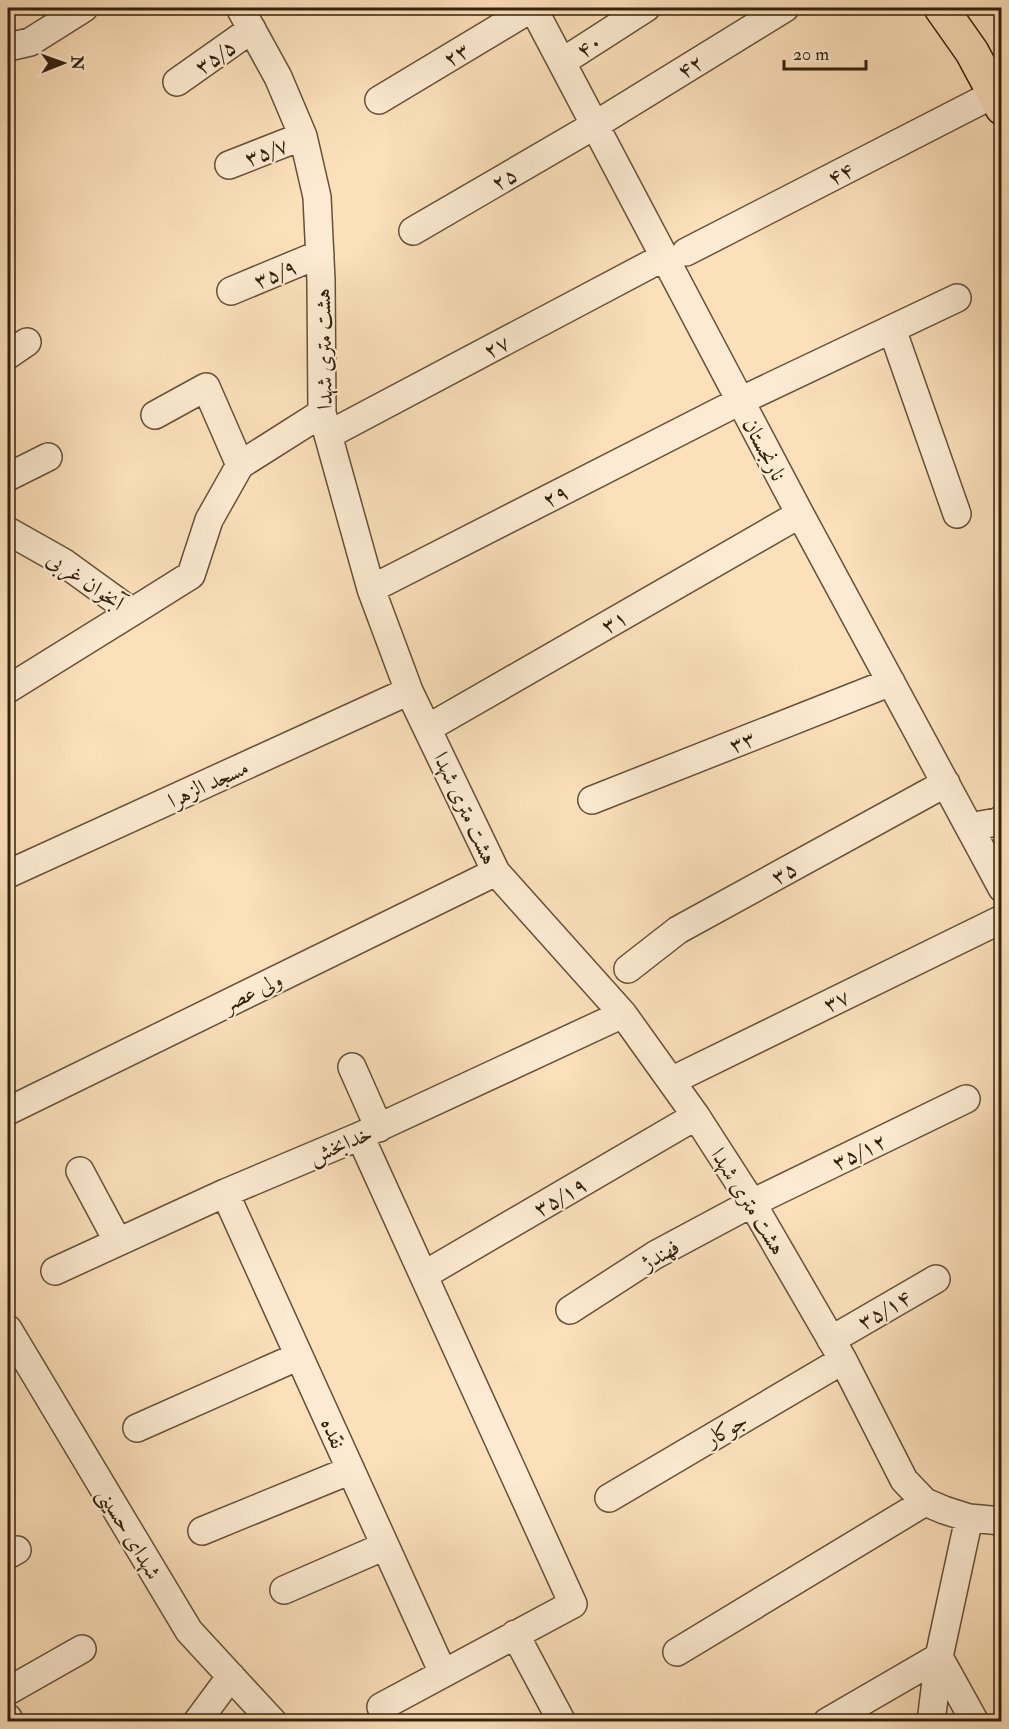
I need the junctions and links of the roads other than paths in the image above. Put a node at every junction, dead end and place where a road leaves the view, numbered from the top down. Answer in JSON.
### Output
{"nodes":[{"id":1,"x":84,"y":8,"type":"edge"},
{"id":2,"x":533,"y":8,"type":"edge"},
{"id":3,"x":646,"y":8,"type":"edge"},
{"id":4,"x":785,"y":8,"type":"edge"},
{"id":5,"x":941,"y":8,"type":"edge"},
{"id":6,"x":246,"y":18,"type":"edge"},
{"id":7,"x":8,"y":47,"type":"edge"},
{"id":8,"x":562,"y":63,"type":"junction"},
{"id":9,"x":177,"y":82,"type":"dead end"},
{"id":10,"x":379,"y":99,"type":"dead end"},
{"id":11,"x":998,"y":101,"type":"edge"},
{"id":12,"x":595,"y":125,"type":"junction"},
{"id":13,"x":303,"y":136,"type":"junction"},
{"id":14,"x":228,"y":165,"type":"dead end"},
{"id":15,"x":413,"y":231,"type":"dead end"},
{"id":16,"x":320,"y":254,"type":"junction"},
{"id":17,"x":675,"y":255,"type":"junction"},
{"id":18,"x":231,"y":291,"type":"dead end"},
{"id":19,"x":957,"y":298,"type":"dead end"},
{"id":20,"x":892,"y":329,"type":"junction"},
{"id":21,"x":740,"y":401,"type":"junction"},
{"id":22,"x":155,"y":415,"type":"dead end"},
{"id":23,"x":325,"y":424,"type":"junction"},
{"id":24,"x":48,"y":457,"type":"dead end"},
{"id":25,"x":240,"y":465,"type":"junction"},
{"id":26,"x":8,"y":477,"type":"edge"},
{"id":27,"x":800,"y":514,"type":"junction"},
{"id":28,"x":957,"y":514,"type":"dead end"},
{"id":29,"x":8,"y":531,"type":"edge"},
{"id":30,"x":371,"y":589,"type":"junction"},
{"id":31,"x":132,"y":612,"type":"junction"},
{"id":32,"x":891,"y":682,"type":"junction"},
{"id":33,"x":8,"y":689,"type":"edge"},
{"id":34,"x":410,"y":691,"type":"junction"},
{"id":35,"x":428,"y":728,"type":"junction"},
{"id":36,"x":946,"y":783,"type":"junction"},
{"id":37,"x":592,"y":800,"type":"dead end"},
{"id":38,"x":1002,"y":819,"type":"edge"},
{"id":39,"x":969,"y":827,"type":"junction"},
{"id":40,"x":496,"y":872,"type":"junction"},
{"id":41,"x":8,"y":874,"type":"edge"},
{"id":42,"x":1002,"y":888,"type":"edge"},
{"id":43,"x":1002,"y":919,"type":"edge"},
{"id":44,"x":628,"y":969,"type":"dead end"},
{"id":45,"x":623,"y":1014,"type":"junction"},
{"id":46,"x":352,"y":1067,"type":"dead end"},
{"id":47,"x":671,"y":1081,"type":"junction"},
{"id":48,"x":966,"y":1099,"type":"dead end"},
{"id":49,"x":8,"y":1111,"type":"edge"},
{"id":50,"x":696,"y":1116,"type":"junction"},
{"id":51,"x":370,"y":1132,"type":"junction"},
{"id":52,"x":80,"y":1171,"type":"dead end"},
{"id":53,"x":225,"y":1193,"type":"junction"},
{"id":54,"x":752,"y":1203,"type":"junction"},
{"id":55,"x":118,"y":1242,"type":"junction"},
{"id":56,"x":55,"y":1271,"type":"dead end"},
{"id":57,"x":424,"y":1275,"type":"junction"},
{"id":58,"x":936,"y":1279,"type":"dead end"},
{"id":59,"x":570,"y":1310,"type":"dead end"},
{"id":60,"x":8,"y":1329,"type":"edge"},
{"id":61,"x":837,"y":1350,"type":"junction"},
{"id":62,"x":299,"y":1356,"type":"junction"},
{"id":63,"x":137,"y":1428,"type":"dead end"},
{"id":64,"x":351,"y":1470,"type":"junction"},
{"id":65,"x":609,"y":1498,"type":"dead end"},
{"id":66,"x":925,"y":1502,"type":"junction"},
{"id":67,"x":969,"y":1518,"type":"junction"},
{"id":68,"x":1002,"y":1521,"type":"edge"},
{"id":69,"x":202,"y":1531,"type":"dead end"},
{"id":70,"x":385,"y":1546,"type":"junction"},
{"id":71,"x":284,"y":1590,"type":"dead end"},
{"id":72,"x":515,"y":1634,"type":"junction"},
{"id":73,"x":82,"y":1649,"type":"dead end"},
{"id":74,"x":677,"y":1652,"type":"dead end"},
{"id":75,"x":939,"y":1657,"type":"junction"},
{"id":76,"x":443,"y":1674,"type":"junction"},
{"id":77,"x":231,"y":1676,"type":"junction"},
{"id":78,"x":8,"y":1690,"type":"edge"},
{"id":79,"x":381,"y":1707,"type":"dead end"},
{"id":80,"x":197,"y":1722,"type":"edge"},
{"id":81,"x":273,"y":1722,"type":"edge"},
{"id":82,"x":562,"y":1722,"type":"edge"},
{"id":83,"x":827,"y":1722,"type":"edge"},
{"id":84,"x":931,"y":1722,"type":"edge"},
{"id":85,"x":975,"y":1722,"type":"edge"}],
"edges":[{"from":1,"to":7,"type":"street"},
{"from":2,"to":8,"type":"street","name":"نارنجستان"},
{"from":2,"to":10,"type":"street","name":"۲۳"},
{"from":3,"to":8,"type":"street","name":"۴۰"},
{"from":4,"to":12,"type":"street","name":"۴۲"},
{"from":5,"to":11,"type":"main road"},
{"from":6,"to":9,"type":"street","name":"۳۵/۵"},
{"from":6,"to":13,"type":"street","name":"هشت متری شهدا"},
{"from":8,"to":12,"type":"street","name":"نارنجستان"},
{"from":11,"to":17,"type":"street","name":"۴۴"},
{"from":12,"to":15,"type":"street","name":"۲۵"},
{"from":12,"to":17,"type":"street","name":"نارنجستان"},
{"from":13,"to":14,"type":"street","name":"۳۵/۷"},
{"from":13,"to":16,"type":"street","name":"هشت متری شهدا"},
{"from":16,"to":18,"type":"street","name":"۳۵/۹"},
{"from":16,"to":23,"type":"street","name":"هشت متری شهدا"},
{"from":17,"to":21,"type":"street","name":"نارنجستان"},
{"from":17,"to":23,"type":"street","name":"۲۷"},
{"from":19,"to":20,"type":"street","name":"۲۹"},
{"from":20,"to":21,"type":"street","name":"۲۹"},
{"from":20,"to":28,"type":"street"},
{"from":21,"to":27,"type":"street","name":"نارنجستان"},
{"from":21,"to":30,"type":"street","name":"۲۹"},
{"from":22,"to":25,"type":"street"},
{"from":23,"to":25,"type":"street","name":"آبخوان غربی"},
{"from":23,"to":30,"type":"street","name":"هشت متری شهدا"},
{"from":24,"to":26,"type":"street"},
{"from":25,"to":31,"type":"street","name":"آبخوان غربی"},
{"from":27,"to":32,"type":"street","name":"نارنجستان"},
{"from":27,"to":35,"type":"street","name":"۳۱"},
{"from":29,"to":31,"type":"street","name":"آبخوان غربی"},
{"from":30,"to":34,"type":"street","name":"هشت متری شهدا"},
{"from":31,"to":33,"type":"street"},
{"from":32,"to":36,"type":"street","name":"نارنجستان"},
{"from":32,"to":37,"type":"street","name":"۳۳"},
{"from":34,"to":35,"type":"street","name":"هشت متری شهدا"},
{"from":34,"to":41,"type":"street","name":"مسجد الزهرا"},
{"from":35,"to":40,"type":"street","name":"هشت متری شهدا"},
{"from":36,"to":39,"type":"street","name":"نارنجستان"},
{"from":36,"to":44,"type":"street","name":"۳۵"},
{"from":38,"to":39,"type":"street"},
{"from":39,"to":42,"type":"street","name":"نارنجستان"},
{"from":40,"to":45,"type":"street","name":"هشت متری شهدا"},
{"from":40,"to":49,"type":"street","name":"ولی عصر"},
{"from":43,"to":47,"type":"street","name":"۳۷"},
{"from":45,"to":47,"type":"street","name":"هشت متری شهدا"},
{"from":45,"to":51,"type":"street","name":"خدابخش"},
{"from":46,"to":51,"type":"street"},
{"from":47,"to":50,"type":"street","name":"هشت متری شهدا"},
{"from":48,"to":54,"type":"street","name":"۳۵/۱۲"},
{"from":50,"to":54,"type":"street","name":"هشت متری شهدا"},
{"from":50,"to":57,"type":"street","name":"۳۵/۱۹"},
{"from":51,"to":53,"type":"street","name":"خدابخش"},
{"from":51,"to":57,"type":"street"},
{"from":52,"to":55,"type":"street"},
{"from":53,"to":55,"type":"street","name":"خدابخش"},
{"from":53,"to":62,"type":"street","name":"نقده"},
{"from":54,"to":59,"type":"street","name":"فهندژ"},
{"from":54,"to":61,"type":"street","name":"هشت متری شهدا"},
{"from":55,"to":56,"type":"street","name":"خدابخش"},
{"from":57,"to":72,"type":"street"},
{"from":58,"to":61,"type":"street","name":"۳۵/۱۴"},
{"from":60,"to":77,"type":"street","name":"شهدای حسینی"},
{"from":61,"to":65,"type":"street","name":"جوکار"},
{"from":61,"to":66,"type":"street","name":"هشت متری شهدا"},
{"from":62,"to":63,"type":"street"},
{"from":62,"to":64,"type":"street","name":"نقده"},
{"from":64,"to":69,"type":"street"},
{"from":64,"to":70,"type":"street","name":"نقده"},
{"from":66,"to":67,"type":"street","name":"هشت متری شهدا"},
{"from":66,"to":74,"type":"street"},
{"from":67,"to":68,"type":"street","name":"هشت متری شهدا"},
{"from":67,"to":75,"type":"street"},
{"from":70,"to":71,"type":"street"},
{"from":70,"to":76,"type":"street","name":"نقده"},
{"from":72,"to":76,"type":"street"},
{"from":72,"to":82,"type":"street"},
{"from":73,"to":78,"type":"street"},
{"from":75,"to":83,"type":"street"},
{"from":75,"to":84,"type":"street"},
{"from":75,"to":85,"type":"street"},
{"from":76,"to":79,"type":"street"},
{"from":77,"to":80,"type":"street"},
{"from":77,"to":81,"type":"street","name":"شهدای حسینی"}]}
